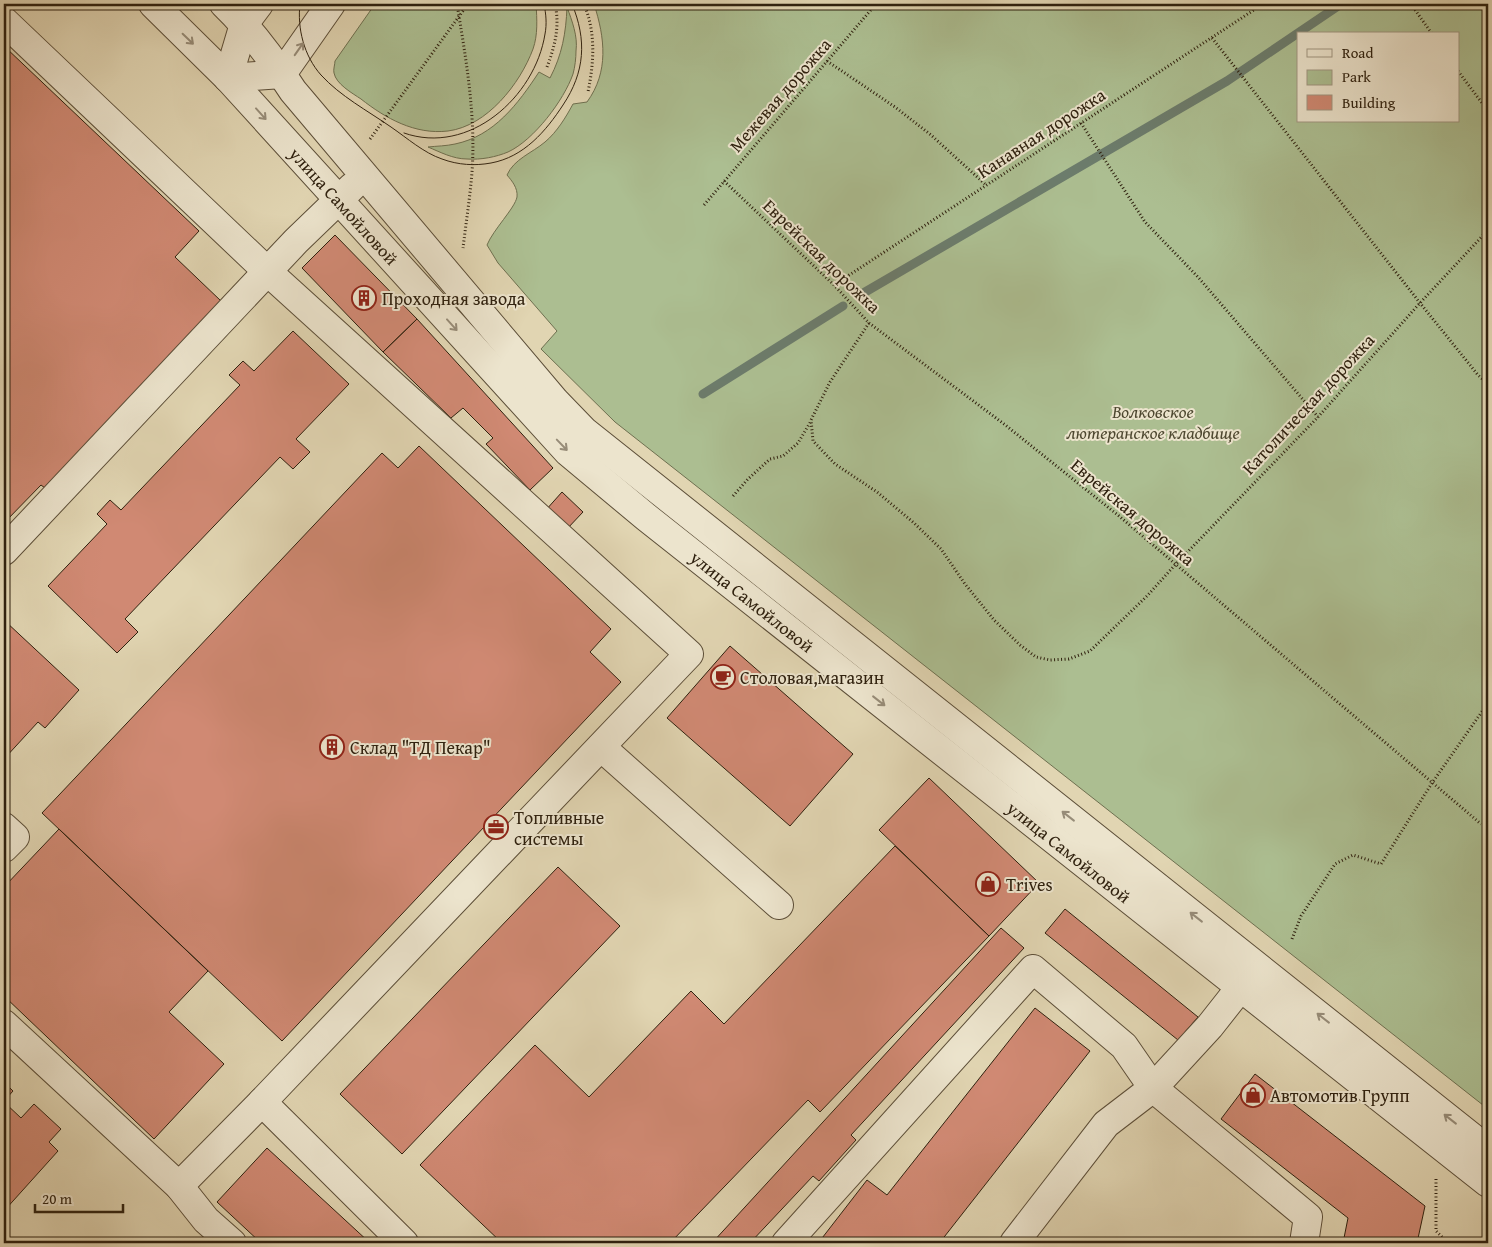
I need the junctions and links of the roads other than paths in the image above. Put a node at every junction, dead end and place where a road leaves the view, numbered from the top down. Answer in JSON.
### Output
{"nodes":[{"id":1,"x":154,"y":4,"type":"edge"},
{"id":2,"x":224,"y":4,"type":"edge"},
{"id":3,"x":331,"y":4,"type":"edge"},
{"id":4,"x":252,"y":14,"type":"edge"},
{"id":5,"x":4,"y":21,"type":"edge"},
{"id":6,"x":282,"y":74,"type":"junction"},
{"id":7,"x":228,"y":78,"type":"junction"},
{"id":8,"x":364,"y":176,"type":"junction"},
{"id":9,"x":338,"y":200,"type":"junction"},
{"id":10,"x":268,"y":272,"type":"junction"},
{"id":11,"x":4,"y":551,"type":"edge"},
{"id":12,"x":601,"y":746,"type":"junction"},
{"id":13,"x":4,"y":827,"type":"edge"},
{"id":14,"x":4,"y":848,"type":"edge"},
{"id":15,"x":779,"y":905,"type":"dead end"},
{"id":16,"x":1257,"y":966,"type":"junction"},
{"id":17,"x":1241,"y":987,"type":"junction"},
{"id":18,"x":4,"y":1024,"type":"edge"},
{"id":19,"x":1153,"y":1088,"type":"junction"},
{"id":20,"x":262,"y":1102,"type":"junction"},
{"id":21,"x":1488,"y":1150,"type":"edge"},
{"id":22,"x":1488,"y":1183,"type":"edge"},
{"id":23,"x":179,"y":1186,"type":"junction"},
{"id":24,"x":232,"y":1243,"type":"edge"},
{"id":25,"x":404,"y":1243,"type":"edge"},
{"id":26,"x":786,"y":1243,"type":"edge"},
{"id":27,"x":1014,"y":1243,"type":"edge"},
{"id":28,"x":1304,"y":1243,"type":"edge"}],
"edges":[{"from":1,"to":7,"type":"street","name":"улица Самойловой","one_way":true},
{"from":2,"to":4,"type":"street","name":"улица Самойловой"},
{"from":6,"to":3,"type":"street","one_way":true},
{"from":4,"to":6,"type":"street","name":"улица Самойловой"},
{"from":4,"to":7,"type":"street"},
{"from":5,"to":10,"type":"street"},
{"from":6,"to":7,"type":"street"},
{"from":6,"to":8,"type":"street","name":"улица Самойловой"},
{"from":7,"to":9,"type":"street","name":"улица Самойловой","one_way":true},
{"from":8,"to":9,"type":"street"},
{"from":16,"to":8,"type":"street","name":"улица Самойловой","one_way":true},
{"from":9,"to":10,"type":"street"},
{"from":9,"to":17,"type":"street","name":"улица Самойловой","one_way":true},
{"from":10,"to":11,"type":"street"},
{"from":10,"to":12,"type":"street"},
{"from":12,"to":15,"type":"street"},
{"from":12,"to":20,"type":"street"},
{"from":13,"to":14,"type":"street"},
{"from":16,"to":17,"type":"street"},
{"from":21,"to":16,"type":"street","name":"улица Самойловой","one_way":true},
{"from":17,"to":19,"type":"street"},
{"from":17,"to":22,"type":"street","name":"улица Самойловой"},
{"from":18,"to":23,"type":"street"},
{"from":19,"to":26,"type":"street"},
{"from":19,"to":27,"type":"street"},
{"from":19,"to":28,"type":"street"},
{"from":20,"to":23,"type":"street"},
{"from":20,"to":25,"type":"street"},
{"from":23,"to":24,"type":"street"}]}
